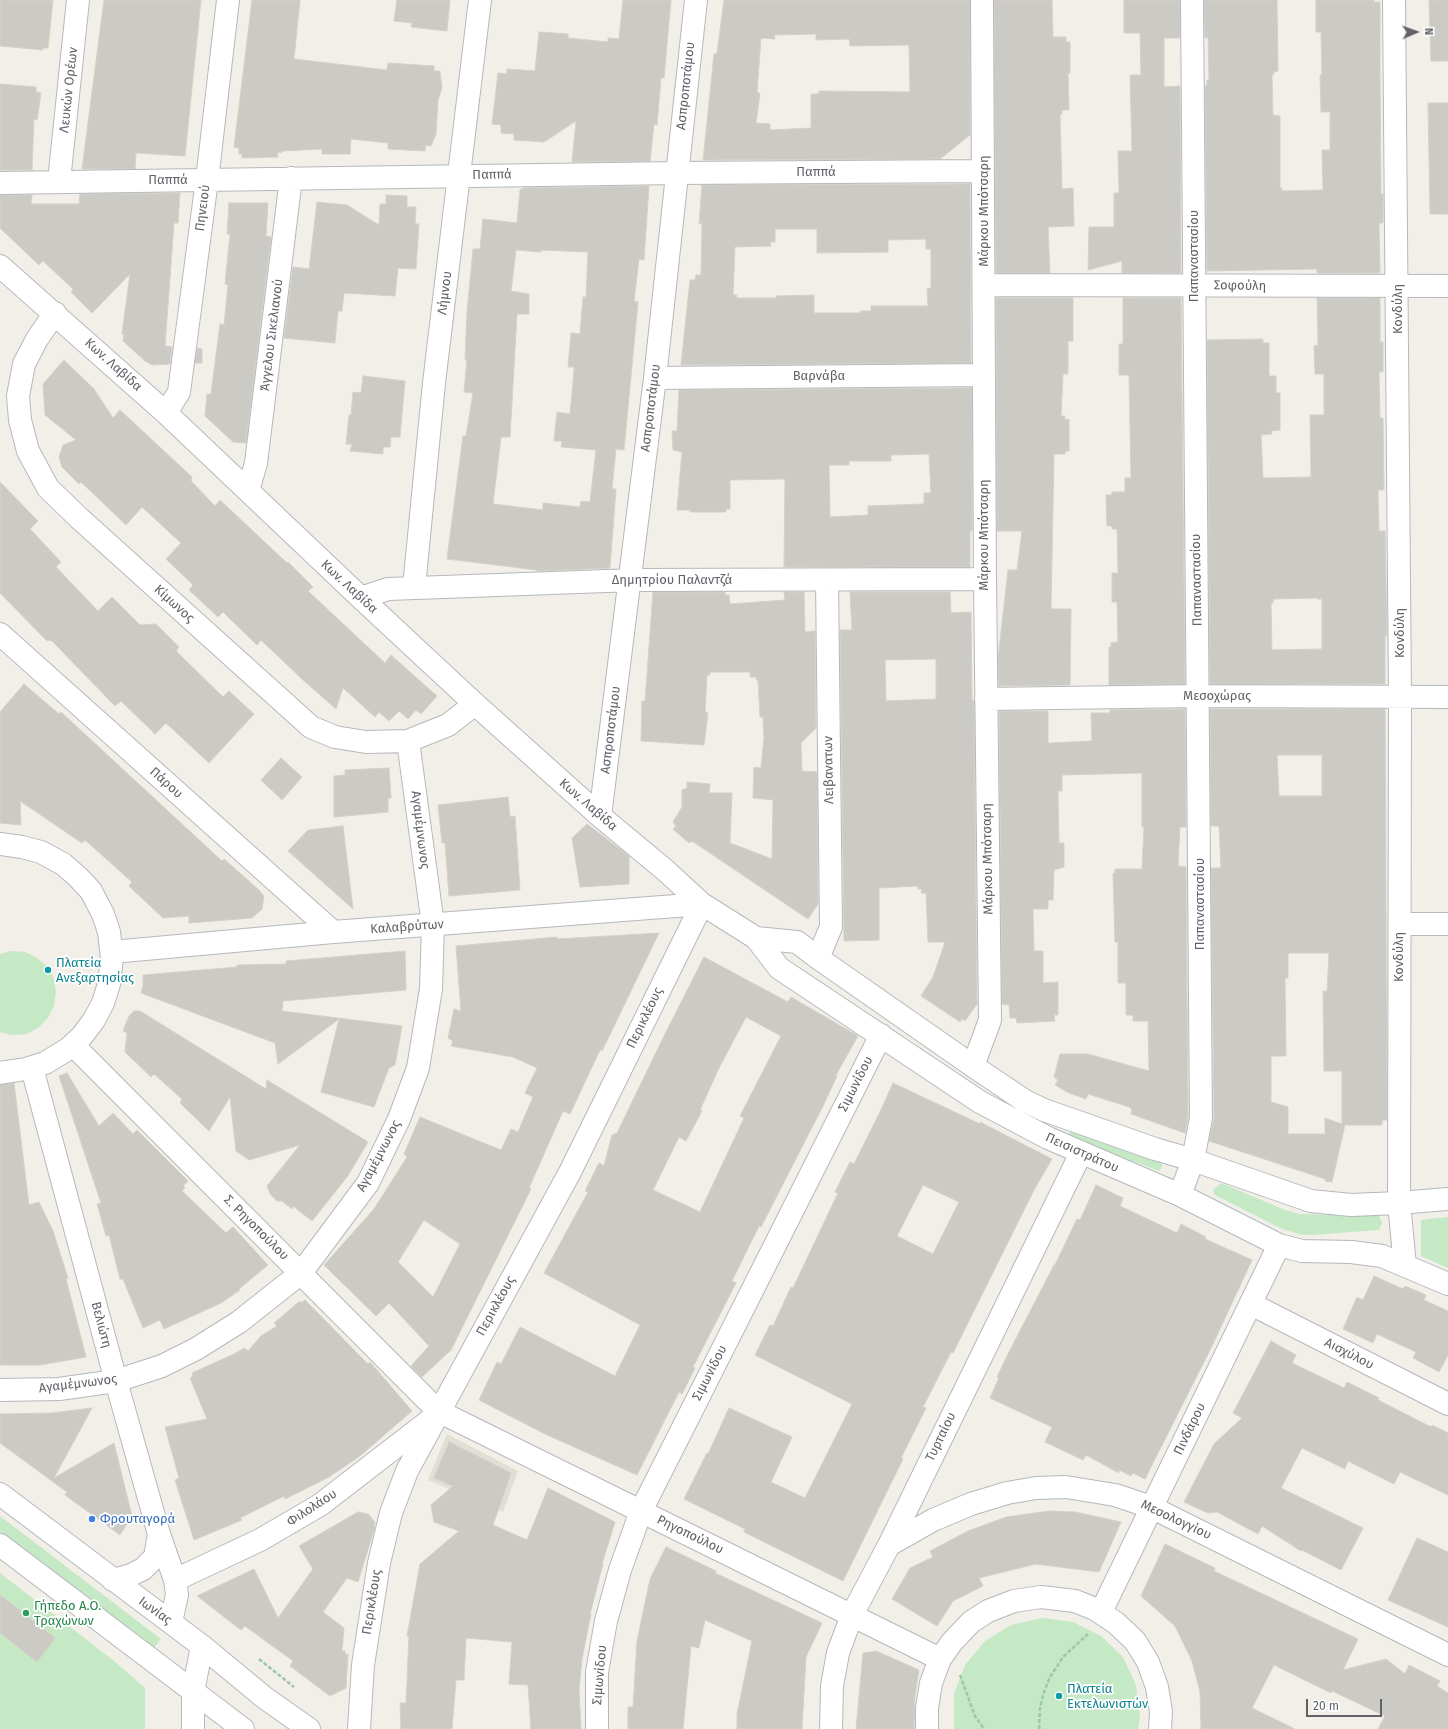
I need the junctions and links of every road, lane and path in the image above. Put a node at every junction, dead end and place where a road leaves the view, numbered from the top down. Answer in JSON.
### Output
{"nodes":[{"id":1,"x":78,"y":0,"type":"edge"},
{"id":2,"x":228,"y":0,"type":"edge"},
{"id":3,"x":480,"y":0,"type":"edge"},
{"id":4,"x":696,"y":0,"type":"edge"},
{"id":5,"x":982,"y":0,"type":"edge"},
{"id":6,"x":1192,"y":0,"type":"edge"},
{"id":7,"x":1394,"y":0,"type":"edge"},
{"id":8,"x":983,"y":171,"type":"junction"},
{"id":9,"x":677,"y":172,"type":"junction"},
{"id":10,"x":459,"y":176,"type":"junction"},
{"id":11,"x":291,"y":178,"type":"junction"},
{"id":12,"x":207,"y":180,"type":"junction"},
{"id":13,"x":59,"y":181,"type":"junction"},
{"id":14,"x":0,"y":183,"type":"edge"},
{"id":15,"x":0,"y":266,"type":"edge"},
{"id":16,"x":984,"y":285,"type":"junction"},
{"id":17,"x":1194,"y":286,"type":"junction"},
{"id":18,"x":1448,"y":286,"type":"edge"},
{"id":19,"x":1398,"y":288,"type":"junction"},
{"id":20,"x":55,"y":313,"type":"junction"},
{"id":21,"x":983,"y":375,"type":"junction"},
{"id":22,"x":655,"y":378,"type":"junction"},
{"id":23,"x":9,"y":398,"type":"edge"},
{"id":24,"x":166,"y":413,"type":"junction"},
{"id":25,"x":248,"y":491,"type":"junction"},
{"id":26,"x":985,"y":579,"type":"junction"},
{"id":27,"x":629,"y":580,"type":"junction"},
{"id":28,"x":827,"y":580,"type":"junction"},
{"id":29,"x":414,"y":587,"type":"junction"},
{"id":30,"x":361,"y":598,"type":"junction"},
{"id":31,"x":0,"y":634,"type":"edge"},
{"id":32,"x":1198,"y":696,"type":"junction"},
{"id":33,"x":1400,"y":696,"type":"junction"},
{"id":34,"x":1448,"y":697,"type":"edge"},
{"id":35,"x":986,"y":699,"type":"junction"},
{"id":36,"x":475,"y":704,"type":"junction"},
{"id":37,"x":408,"y":741,"type":"junction"},
{"id":38,"x":600,"y":816,"type":"junction"},
{"id":39,"x":0,"y":844,"type":"edge"},
{"id":40,"x":702,"y":904,"type":"junction"},
{"id":41,"x":1400,"y":924,"type":"junction"},
{"id":42,"x":1448,"y":924,"type":"edge"},
{"id":43,"x":433,"y":926,"type":"junction"},
{"id":44,"x":333,"y":932,"type":"junction"},
{"id":45,"x":756,"y":938,"type":"junction"},
{"id":46,"x":112,"y":952,"type":"junction"},
{"id":47,"x":818,"y":958,"type":"junction"},
{"id":48,"x":881,"y":1035,"type":"junction"},
{"id":49,"x":73,"y":1045,"type":"junction"},
{"id":50,"x":973,"y":1066,"type":"junction"},
{"id":51,"x":32,"y":1068,"type":"junction"},
{"id":52,"x":0,"y":1073,"type":"edge"},
{"id":53,"x":1081,"y":1153,"type":"junction"},
{"id":54,"x":1193,"y":1160,"type":"junction"},
{"id":55,"x":1180,"y":1194,"type":"junction"},
{"id":56,"x":1448,"y":1199,"type":"edge"},
{"id":57,"x":1399,"y":1203,"type":"junction"},
{"id":58,"x":1279,"y":1245,"type":"junction"},
{"id":59,"x":1405,"y":1266,"type":"junction"},
{"id":60,"x":301,"y":1274,"type":"junction"},
{"id":61,"x":1448,"y":1284,"type":"edge"},
{"id":62,"x":1251,"y":1304,"type":"junction"},
{"id":63,"x":116,"y":1381,"type":"junction"},
{"id":64,"x":0,"y":1390,"type":"edge"},
{"id":65,"x":1448,"y":1404,"type":"edge"},
{"id":66,"x":437,"y":1413,"type":"junction"},
{"id":67,"x":0,"y":1494,"type":"edge"},
{"id":68,"x":1152,"y":1507,"type":"junction"},
{"id":69,"x":641,"y":1510,"type":"junction"},
{"id":70,"x":159,"y":1534,"type":"junction"},
{"id":71,"x":0,"y":1545,"type":"edge"},
{"id":72,"x":889,"y":1545,"type":"junction"},
{"id":73,"x":114,"y":1580,"type":"junction"},
{"id":74,"x":175,"y":1580,"type":"junction"},
{"id":75,"x":1100,"y":1612,"type":"junction"},
{"id":76,"x":852,"y":1615,"type":"junction"},
{"id":77,"x":171,"y":1622,"type":"junction"},
{"id":78,"x":1089,"y":1633,"type":"dead end"},
{"id":79,"x":202,"y":1646,"type":"junction"},
{"id":80,"x":1448,"y":1655,"type":"edge"},
{"id":81,"x":256,"y":1657,"type":"dead end"},
{"id":82,"x":940,"y":1659,"type":"junction"},
{"id":83,"x":959,"y":1672,"type":"dead end"},
{"id":84,"x":299,"y":1690,"type":"dead end"},
{"id":85,"x":193,"y":1692,"type":"junction"},
{"id":86,"x":193,"y":1729,"type":"edge"},
{"id":87,"x":243,"y":1729,"type":"edge"},
{"id":88,"x":309,"y":1729,"type":"edge"},
{"id":89,"x":359,"y":1729,"type":"edge"},
{"id":90,"x":597,"y":1729,"type":"edge"},
{"id":91,"x":830,"y":1729,"type":"edge"},
{"id":92,"x":927,"y":1729,"type":"edge"},
{"id":93,"x":984,"y":1729,"type":"edge"},
{"id":94,"x":1039,"y":1729,"type":"edge"},
{"id":95,"x":1160,"y":1729,"type":"edge"}],
"edges":[{"from":1,"to":13,"type":"street","name":"Λευκών Ορέων"},
{"from":2,"to":12,"type":"street","name":"Πηνειού"},
{"from":3,"to":10,"type":"street","name":"Λήμνου"},
{"from":4,"to":9,"type":"street","name":"Ασπροποτάμου"},
{"from":5,"to":8,"type":"street","name":"Μάρκου Μπότσαρη"},
{"from":6,"to":17,"type":"street","name":"Παπαναστασίου"},
{"from":7,"to":19,"type":"street","name":"Κονδύλη"},
{"from":8,"to":9,"type":"street","name":"Παππά"},
{"from":8,"to":16,"type":"street","name":"Μάρκου Μπότσαρη"},
{"from":9,"to":10,"type":"street","name":"Παππά"},
{"from":9,"to":22,"type":"street","name":"Ασπροποτάμου"},
{"from":10,"to":11,"type":"street","name":"Παππά"},
{"from":10,"to":29,"type":"street","name":"Λήμνου"},
{"from":11,"to":12,"type":"street","name":"Παππά"},
{"from":11,"to":25,"type":"street","name":"Άγγελου Σικελιανού"},
{"from":12,"to":13,"type":"street","name":"Παππά"},
{"from":12,"to":24,"type":"street","name":"Πηνειού"},
{"from":13,"to":14,"type":"street","name":"Παππά"},
{"from":15,"to":20,"type":"street","name":"Κων. Λαβίδα"},
{"from":16,"to":17,"type":"street","name":"Σοφούλη"},
{"from":16,"to":21,"type":"street","name":"Μάρκου Μπότσαρη"},
{"from":17,"to":19,"type":"street","name":"Σοφούλη"},
{"from":17,"to":32,"type":"street","name":"Παπαναστασίου"},
{"from":18,"to":19,"type":"street","name":"Σοφούλη"},
{"from":19,"to":33,"type":"street","name":"Κονδύλη"},
{"from":20,"to":23,"type":"street","name":"Κίμωνος"},
{"from":20,"to":24,"type":"street","name":"Κων. Λαβίδα"},
{"from":21,"to":22,"type":"street","name":"Βαρνάβα"},
{"from":21,"to":26,"type":"street","name":"Μάρκου Μπότσαρη"},
{"from":22,"to":27,"type":"street","name":"Ασπροποτάμου"},
{"from":23,"to":37,"type":"street","name":"Κίμωνος"},
{"from":24,"to":25,"type":"street","name":"Κων. Λαβίδα"},
{"from":25,"to":30,"type":"street","name":"Κων. Λαβίδα"},
{"from":26,"to":28,"type":"street","name":"Δημητρίου Παλαντζά"},
{"from":26,"to":35,"type":"street","name":"Μάρκου Μπότσαρη"},
{"from":27,"to":28,"type":"street","name":"Δημητρίου Παλαντζά"},
{"from":27,"to":29,"type":"street","name":"Δημητρίου Παλαντζά"},
{"from":27,"to":38,"type":"street","name":"Ασπροποτάμου"},
{"from":28,"to":47,"type":"street","name":"Λειβανατων"},
{"from":29,"to":30,"type":"street","name":"Δημητρίου Παλαντζά"},
{"from":30,"to":36,"type":"street","name":"Κων. Λαβίδα"},
{"from":31,"to":44,"type":"street","name":"Πάρου"},
{"from":32,"to":33,"type":"street","name":"Μεσοχώρας"},
{"from":32,"to":35,"type":"street","name":"Μεσοχώρας"},
{"from":32,"to":54,"type":"street","name":"Παπαναστασίου"},
{"from":33,"to":34,"type":"street","name":"Μεσοχώρας"},
{"from":33,"to":41,"type":"street","name":"Κονδύλη"},
{"from":35,"to":50,"type":"street","name":"Μάρκου Μπότσαρη"},
{"from":36,"to":37,"type":"street","name":"Κίμωνος"},
{"from":36,"to":38,"type":"street","name":"Κων. Λαβίδα"},
{"from":37,"to":43,"type":"street","name":"Αγαμέμνωνος"},
{"from":38,"to":40,"type":"street","name":"Κων. Λαβίδα"},
{"from":39,"to":46,"type":"street"},
{"from":40,"to":43,"type":"street","name":"Καλαβρύτων"},
{"from":40,"to":45,"type":"street","name":"Κων. Λαβίδα"},
{"from":40,"to":66,"type":"street","name":"Περικλέους"},
{"from":41,"to":42,"type":"street"},
{"from":41,"to":57,"type":"street","name":"Κονδύλη"},
{"from":43,"to":44,"type":"street","name":"Καλαβρύτων"},
{"from":43,"to":60,"type":"street","name":"Αγαμέμνωνος"},
{"from":44,"to":46,"type":"street","name":"Καλαβρύτων"},
{"from":45,"to":47,"type":"street"},
{"from":45,"to":48,"type":"street","name":"Πεισιστράτου"},
{"from":46,"to":49,"type":"street"},
{"from":47,"to":50,"type":"street"},
{"from":48,"to":53,"type":"street","name":"Πεισιστράτου"},
{"from":48,"to":69,"type":"street","name":"Σιμωνίδου"},
{"from":49,"to":51,"type":"street"},
{"from":49,"to":60,"type":"street","name":"Σ. Ρηγοπούλου"},
{"from":50,"to":54,"type":"street"},
{"from":51,"to":52,"type":"street"},
{"from":51,"to":63,"type":"street","name":"Βελιώτη"},
{"from":53,"to":55,"type":"street","name":"Πεισιστράτου"},
{"from":53,"to":72,"type":"street","name":"Τυρταίου"},
{"from":54,"to":55,"type":"street","name":"Παπαναστασίου"},
{"from":54,"to":57,"type":"street"},
{"from":55,"to":58,"type":"street","name":"Πεισιστράτου"},
{"from":56,"to":57,"type":"street"},
{"from":57,"to":59,"type":"street","name":"Κονδύλη"},
{"from":58,"to":59,"type":"street","name":"Πεισιστράτου"},
{"from":58,"to":62,"type":"street","name":"Πινδάρου"},
{"from":59,"to":61,"type":"street","name":"Πεισιστράτου"},
{"from":60,"to":63,"type":"street","name":"Αγαμέμνωνος"},
{"from":60,"to":66,"type":"street","name":"Σ. Ρηγοπούλου"},
{"from":62,"to":65,"type":"street","name":"Αισχύλου"},
{"from":62,"to":68,"type":"street","name":"Πινδάρου"},
{"from":63,"to":64,"type":"street","name":"Αγαμέμνωνος"},
{"from":63,"to":70,"type":"street","name":"Βελιώτη"},
{"from":66,"to":69,"type":"street","name":"Ρηγοπούλου"},
{"from":66,"to":74,"type":"street","name":"Φιλολάου"},
{"from":66,"to":89,"type":"street","name":"Περικλέους"},
{"from":67,"to":73,"type":"street","name":"Ιωνίας"},
{"from":68,"to":72,"type":"street","name":"Μεσολογγίου"},
{"from":68,"to":75,"type":"street","name":"Πινδάρου"},
{"from":68,"to":80,"type":"street","name":"Μεσολογγίου"},
{"from":69,"to":76,"type":"street","name":"Ρηγοπούλου"},
{"from":69,"to":90,"type":"street","name":"Σιμωνίδου"},
{"from":70,"to":73,"type":"street"},
{"from":70,"to":74,"type":"street","name":"Βελιώτη"},
{"from":71,"to":85,"type":"street"},
{"from":72,"to":76,"type":"street","name":"Τυρταίου"},
{"from":73,"to":77,"type":"street","name":"Ιωνίας"},
{"from":74,"to":77,"type":"street","name":"Βελιώτη"},
{"from":75,"to":82,"type":"street"},
{"from":75,"to":95,"type":"street"},
{"from":76,"to":82,"type":"street","name":"Ρηγοπούλου"},
{"from":76,"to":91,"type":"street","name":"Τυρταίου"},
{"from":77,"to":79,"type":"street","name":"Ιωνίας"},
{"from":78,"to":94,"type":"path"},
{"from":79,"to":85,"type":"street"},
{"from":79,"to":88,"type":"street","name":"Ιωνίας"},
{"from":81,"to":84,"type":"path"},
{"from":82,"to":92,"type":"street"},
{"from":83,"to":93,"type":"path"},
{"from":85,"to":86,"type":"street"},
{"from":85,"to":87,"type":"street"}]}
